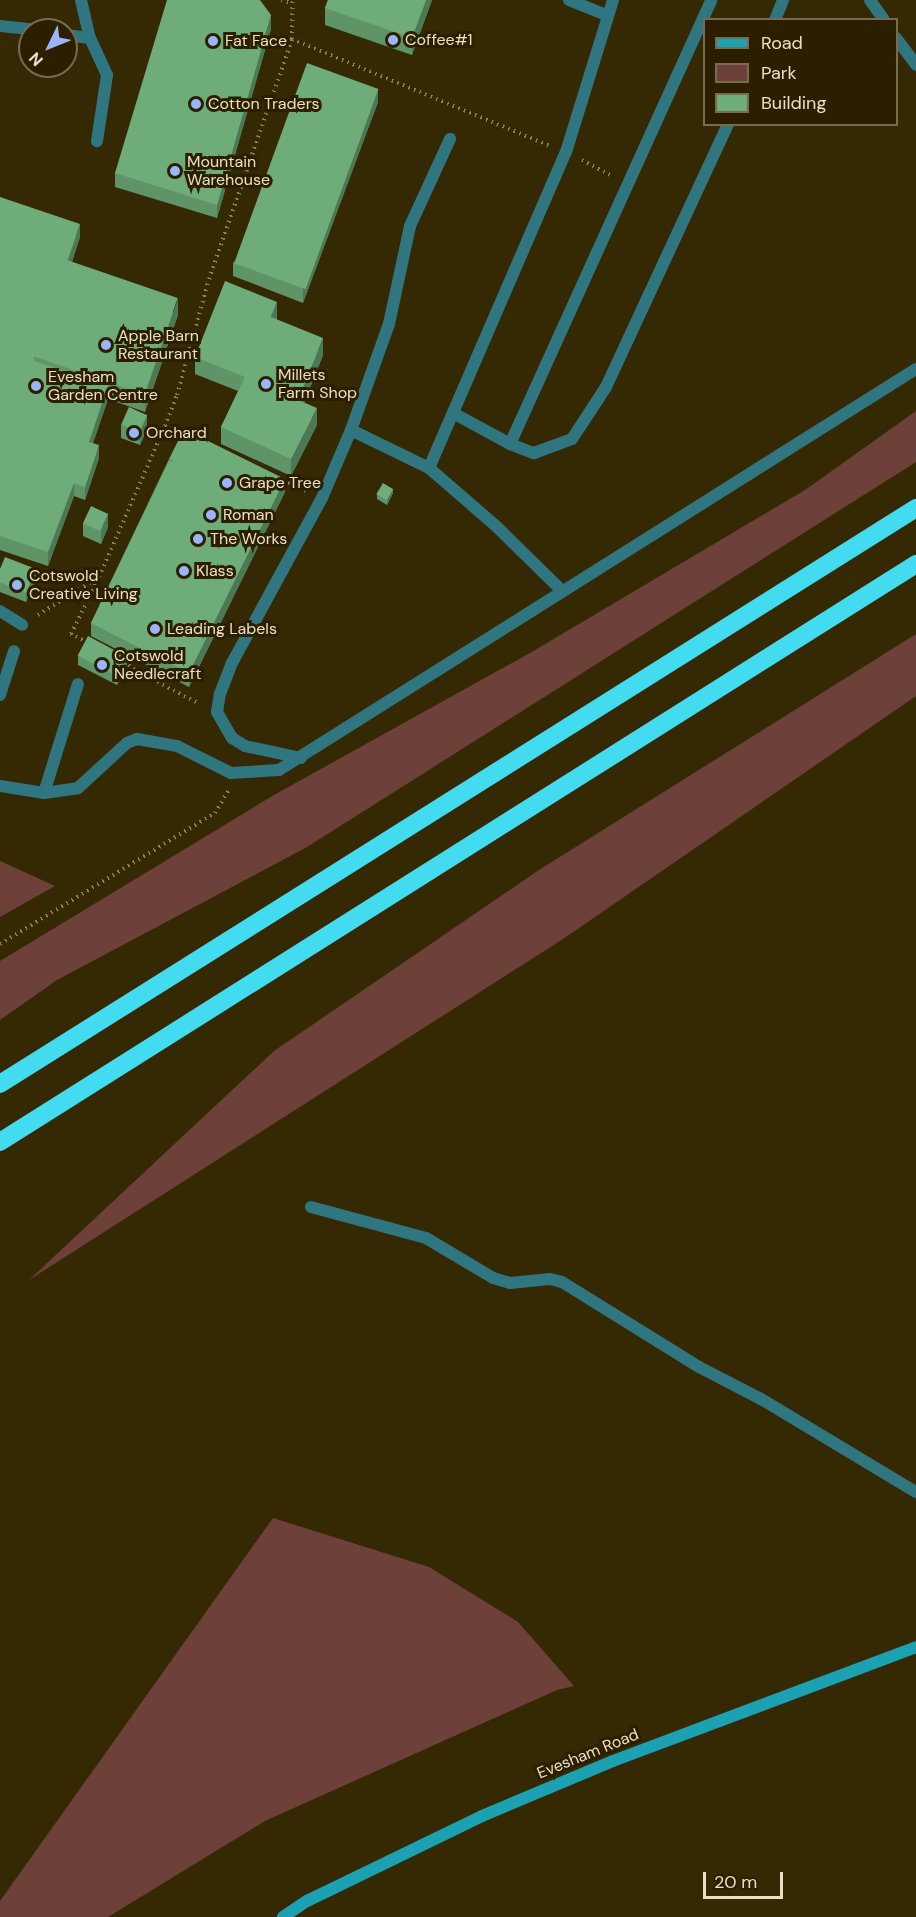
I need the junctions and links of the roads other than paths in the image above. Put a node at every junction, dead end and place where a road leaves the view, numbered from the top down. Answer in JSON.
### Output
{"nodes":[{"id":1,"x":81,"y":0,"type":"edge"},
{"id":2,"x":569,"y":0,"type":"edge"},
{"id":3,"x":613,"y":0,"type":"edge"},
{"id":4,"x":711,"y":0,"type":"edge"},
{"id":5,"x":783,"y":0,"type":"edge"},
{"id":6,"x":870,"y":0,"type":"edge"},
{"id":7,"x":606,"y":15,"type":"junction"},
{"id":8,"x":776,"y":18,"type":"edge"},
{"id":9,"x":883,"y":18,"type":"edge"},
{"id":10,"x":0,"y":26,"type":"edge"},
{"id":11,"x":18,"y":28,"type":"edge"},
{"id":12,"x":78,"y":36,"type":"edge"},
{"id":13,"x":90,"y":38,"type":"junction"},
{"id":14,"x":898,"y":39,"type":"edge"},
{"id":15,"x":916,"y":65,"type":"edge"},
{"id":16,"x":727,"y":126,"type":"edge"},
{"id":17,"x":450,"y":139,"type":"dead end"},
{"id":18,"x":97,"y":141,"type":"dead end"},
{"id":19,"x":916,"y":369,"type":"edge"},
{"id":20,"x":453,"y":413,"type":"junction"},
{"id":21,"x":351,"y":430,"type":"junction"},
{"id":22,"x":510,"y":444,"type":"junction"},
{"id":23,"x":429,"y":468,"type":"junction"},
{"id":24,"x":916,"y":508,"type":"edge"},
{"id":25,"x":916,"y":564,"type":"edge"},
{"id":26,"x":561,"y":590,"type":"junction"},
{"id":27,"x":0,"y":611,"type":"edge"},
{"id":28,"x":22,"y":625,"type":"road end"},
{"id":29,"x":14,"y":651,"type":"dead end"},
{"id":30,"x":78,"y":684,"type":"dead end"},
{"id":31,"x":0,"y":695,"type":"edge"},
{"id":32,"x":301,"y":758,"type":"junction"},
{"id":33,"x":0,"y":786,"type":"edge"},
{"id":34,"x":44,"y":793,"type":"junction"},
{"id":35,"x":0,"y":1084,"type":"edge"},
{"id":36,"x":0,"y":1142,"type":"edge"},
{"id":37,"x":311,"y":1207,"type":"dead end"},
{"id":38,"x":916,"y":1492,"type":"edge"},
{"id":39,"x":916,"y":1647,"type":"edge"},
{"id":40,"x":283,"y":1917,"type":"edge"}],
"edges":[{"from":1,"to":13,"type":"street"},
{"from":2,"to":7,"type":"street"},
{"from":3,"to":7,"type":"street"},
{"from":4,"to":22,"type":"street"},
{"from":5,"to":8,"type":"street"},
{"from":6,"to":9,"type":"street"},
{"from":7,"to":20,"type":"street"},
{"from":10,"to":11,"type":"street"},
{"from":12,"to":13,"type":"street"},
{"from":13,"to":18,"type":"street"},
{"from":14,"to":15,"type":"street"},
{"from":16,"to":22,"type":"street"},
{"from":17,"to":21,"type":"street"},
{"from":19,"to":26,"type":"street"},
{"from":20,"to":22,"type":"street"},
{"from":20,"to":23,"type":"street"},
{"from":21,"to":23,"type":"street"},
{"from":21,"to":32,"type":"street"},
{"from":23,"to":26,"type":"street"},
{"from":24,"to":35,"type":"highway"},
{"from":25,"to":36,"type":"highway"},
{"from":26,"to":32,"type":"street"},
{"from":27,"to":28,"type":"street"},
{"from":29,"to":31,"type":"street"},
{"from":30,"to":34,"type":"street"},
{"from":32,"to":34,"type":"street"},
{"from":33,"to":34,"type":"street"},
{"from":37,"to":38,"type":"street"},
{"from":39,"to":40,"type":"main road","name":"Evesham Road"}]}
